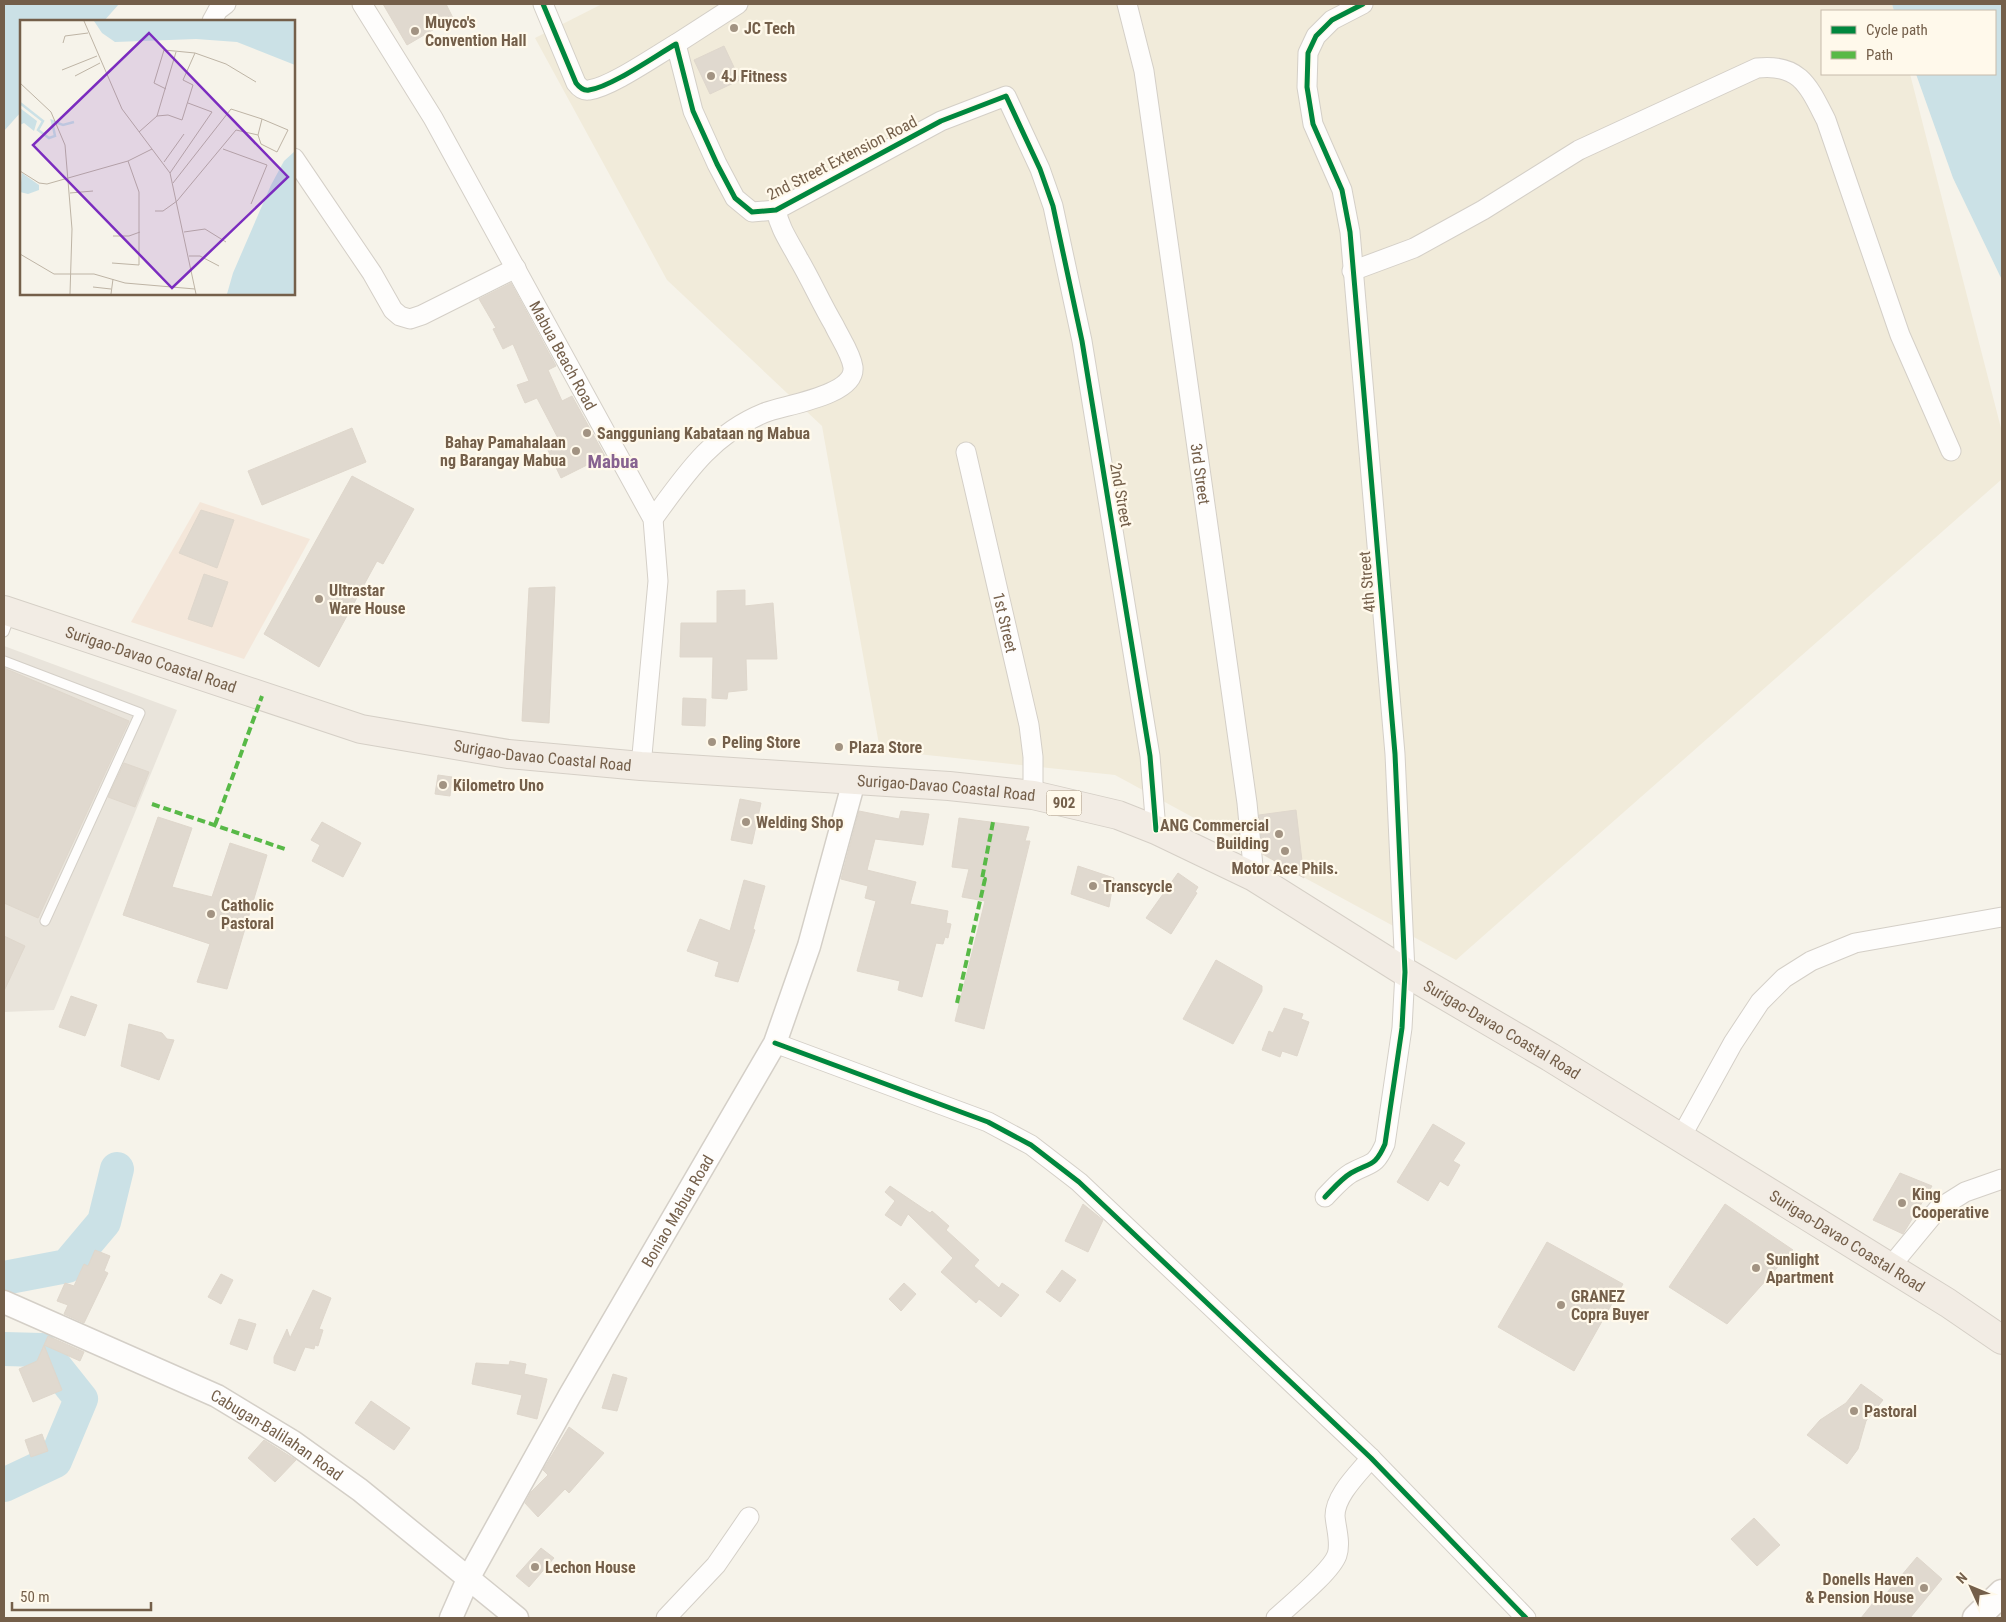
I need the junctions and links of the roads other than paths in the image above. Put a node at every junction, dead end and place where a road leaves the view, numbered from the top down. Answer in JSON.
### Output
{"nodes":[{"id":1,"x":226,"y":4,"type":"edge"},
{"id":2,"x":362,"y":4,"type":"edge"},
{"id":3,"x":543,"y":4,"type":"edge"},
{"id":4,"x":738,"y":4,"type":"edge"},
{"id":5,"x":1127,"y":4,"type":"edge"},
{"id":6,"x":1363,"y":4,"type":"edge"},
{"id":7,"x":213,"y":20,"type":"edge"},
{"id":8,"x":676,"y":44,"type":"junction"},
{"id":9,"x":295,"y":159,"type":"edge"},
{"id":10,"x":1040,"y":169,"type":"joint"},
{"id":11,"x":776,"y":210,"type":"junction"},
{"id":12,"x":516,"y":268,"type":"junction"},
{"id":13,"x":1352,"y":271,"type":"junction"},
{"id":14,"x":966,"y":452,"type":"dead end"},
{"id":15,"x":1951,"y":452,"type":"dead end"},
{"id":16,"x":653,"y":520,"type":"junction"},
{"id":17,"x":6,"y":618,"type":"edge"},
{"id":18,"x":4,"y":661,"type":"edge"},
{"id":19,"x":640,"y":766,"type":"junction"},
{"id":20,"x":854,"y":781,"type":"junction"},
{"id":21,"x":1032,"y":795,"type":"junction"},
{"id":22,"x":1156,"y":830,"type":"junction"},
{"id":23,"x":1254,"y":877,"type":"junction"},
{"id":24,"x":2002,"y":917,"type":"edge"},
{"id":25,"x":45,"y":921,"type":"dead end"},
{"id":26,"x":1405,"y":972,"type":"junction"},
{"id":27,"x":775,"y":1043,"type":"junction"},
{"id":28,"x":1681,"y":1137,"type":"junction"},
{"id":29,"x":2002,"y":1179,"type":"edge"},
{"id":30,"x":1325,"y":1197,"type":"dead end"},
{"id":31,"x":1890,"y":1267,"type":"junction"},
{"id":32,"x":10,"y":1304,"type":"edge"},
{"id":33,"x":2002,"y":1340,"type":"edge"},
{"id":34,"x":1371,"y":1458,"type":"junction"},
{"id":35,"x":749,"y":1517,"type":"dead end"},
{"id":36,"x":469,"y":1577,"type":"junction"},
{"id":37,"x":2002,"y":1593,"type":"edge"},
{"id":38,"x":450,"y":1618,"type":"edge"},
{"id":39,"x":517,"y":1618,"type":"edge"},
{"id":40,"x":666,"y":1618,"type":"edge"},
{"id":41,"x":1276,"y":1618,"type":"edge"},
{"id":42,"x":1526,"y":1618,"type":"edge"},
{"id":43,"x":1976,"y":1618,"type":"edge"}],
"edges":[{"from":1,"to":7,"type":"street"},
{"from":2,"to":12,"type":"street","name":"Mabua Beach Road"},
{"from":3,"to":8,"type":"street"},
{"from":4,"to":8,"type":"street"},
{"from":5,"to":23,"type":"street","name":"3rd Street"},
{"from":6,"to":13,"type":"street","name":"4th Street"},
{"from":8,"to":11,"type":"street","name":"2nd Street Extension Road"},
{"from":9,"to":12,"type":"street"},
{"from":10,"to":11,"type":"street","name":"2nd Street Extension Road"},
{"from":10,"to":22,"type":"street","name":"2nd Street"},
{"from":11,"to":16,"type":"street"},
{"from":12,"to":16,"type":"street","name":"Mabua Beach Road"},
{"from":13,"to":15,"type":"street"},
{"from":13,"to":26,"type":"street","name":"4th Street"},
{"from":14,"to":21,"type":"street","name":"1st Street"},
{"from":16,"to":19,"type":"street","name":"Mabua Beach Road"},
{"from":17,"to":19,"type":"highway","name":"Surigao-Davao Coastal Road","number":"902"},
{"from":18,"to":25,"type":"lane"},
{"from":19,"to":20,"type":"highway","name":"Surigao-Davao Coastal Road","number":"902"},
{"from":20,"to":21,"type":"highway","name":"Surigao-Davao Coastal Road","number":"902"},
{"from":20,"to":27,"type":"street","name":"Boniao Mabua Road"},
{"from":21,"to":22,"type":"highway","name":"Surigao-Davao Coastal Road","number":"902"},
{"from":22,"to":23,"type":"highway","name":"Surigao-Davao Coastal Road","number":"902"},
{"from":23,"to":26,"type":"highway","name":"Surigao-Davao Coastal Road","number":"902"},
{"from":24,"to":28,"type":"street"},
{"from":26,"to":28,"type":"highway","name":"Surigao-Davao Coastal Road","number":"902"},
{"from":26,"to":30,"type":"street","name":"4th Street"},
{"from":27,"to":34,"type":"street"},
{"from":27,"to":36,"type":"street","name":"Boniao Mabua Road"},
{"from":28,"to":31,"type":"highway","name":"Surigao-Davao Coastal Road","number":"902"},
{"from":29,"to":31,"type":"street"},
{"from":31,"to":33,"type":"highway","name":"Surigao-Davao Coastal Road","number":"902"},
{"from":32,"to":36,"type":"street","name":"Cabugan-Balilahan Road"},
{"from":34,"to":41,"type":"street"},
{"from":34,"to":42,"type":"street"},
{"from":35,"to":40,"type":"street"},
{"from":36,"to":38,"type":"street","name":"Boniao Mabua Road"},
{"from":36,"to":39,"type":"street","name":"Cabugan-Balilahan Road"},
{"from":37,"to":43,"type":"main road"}]}
